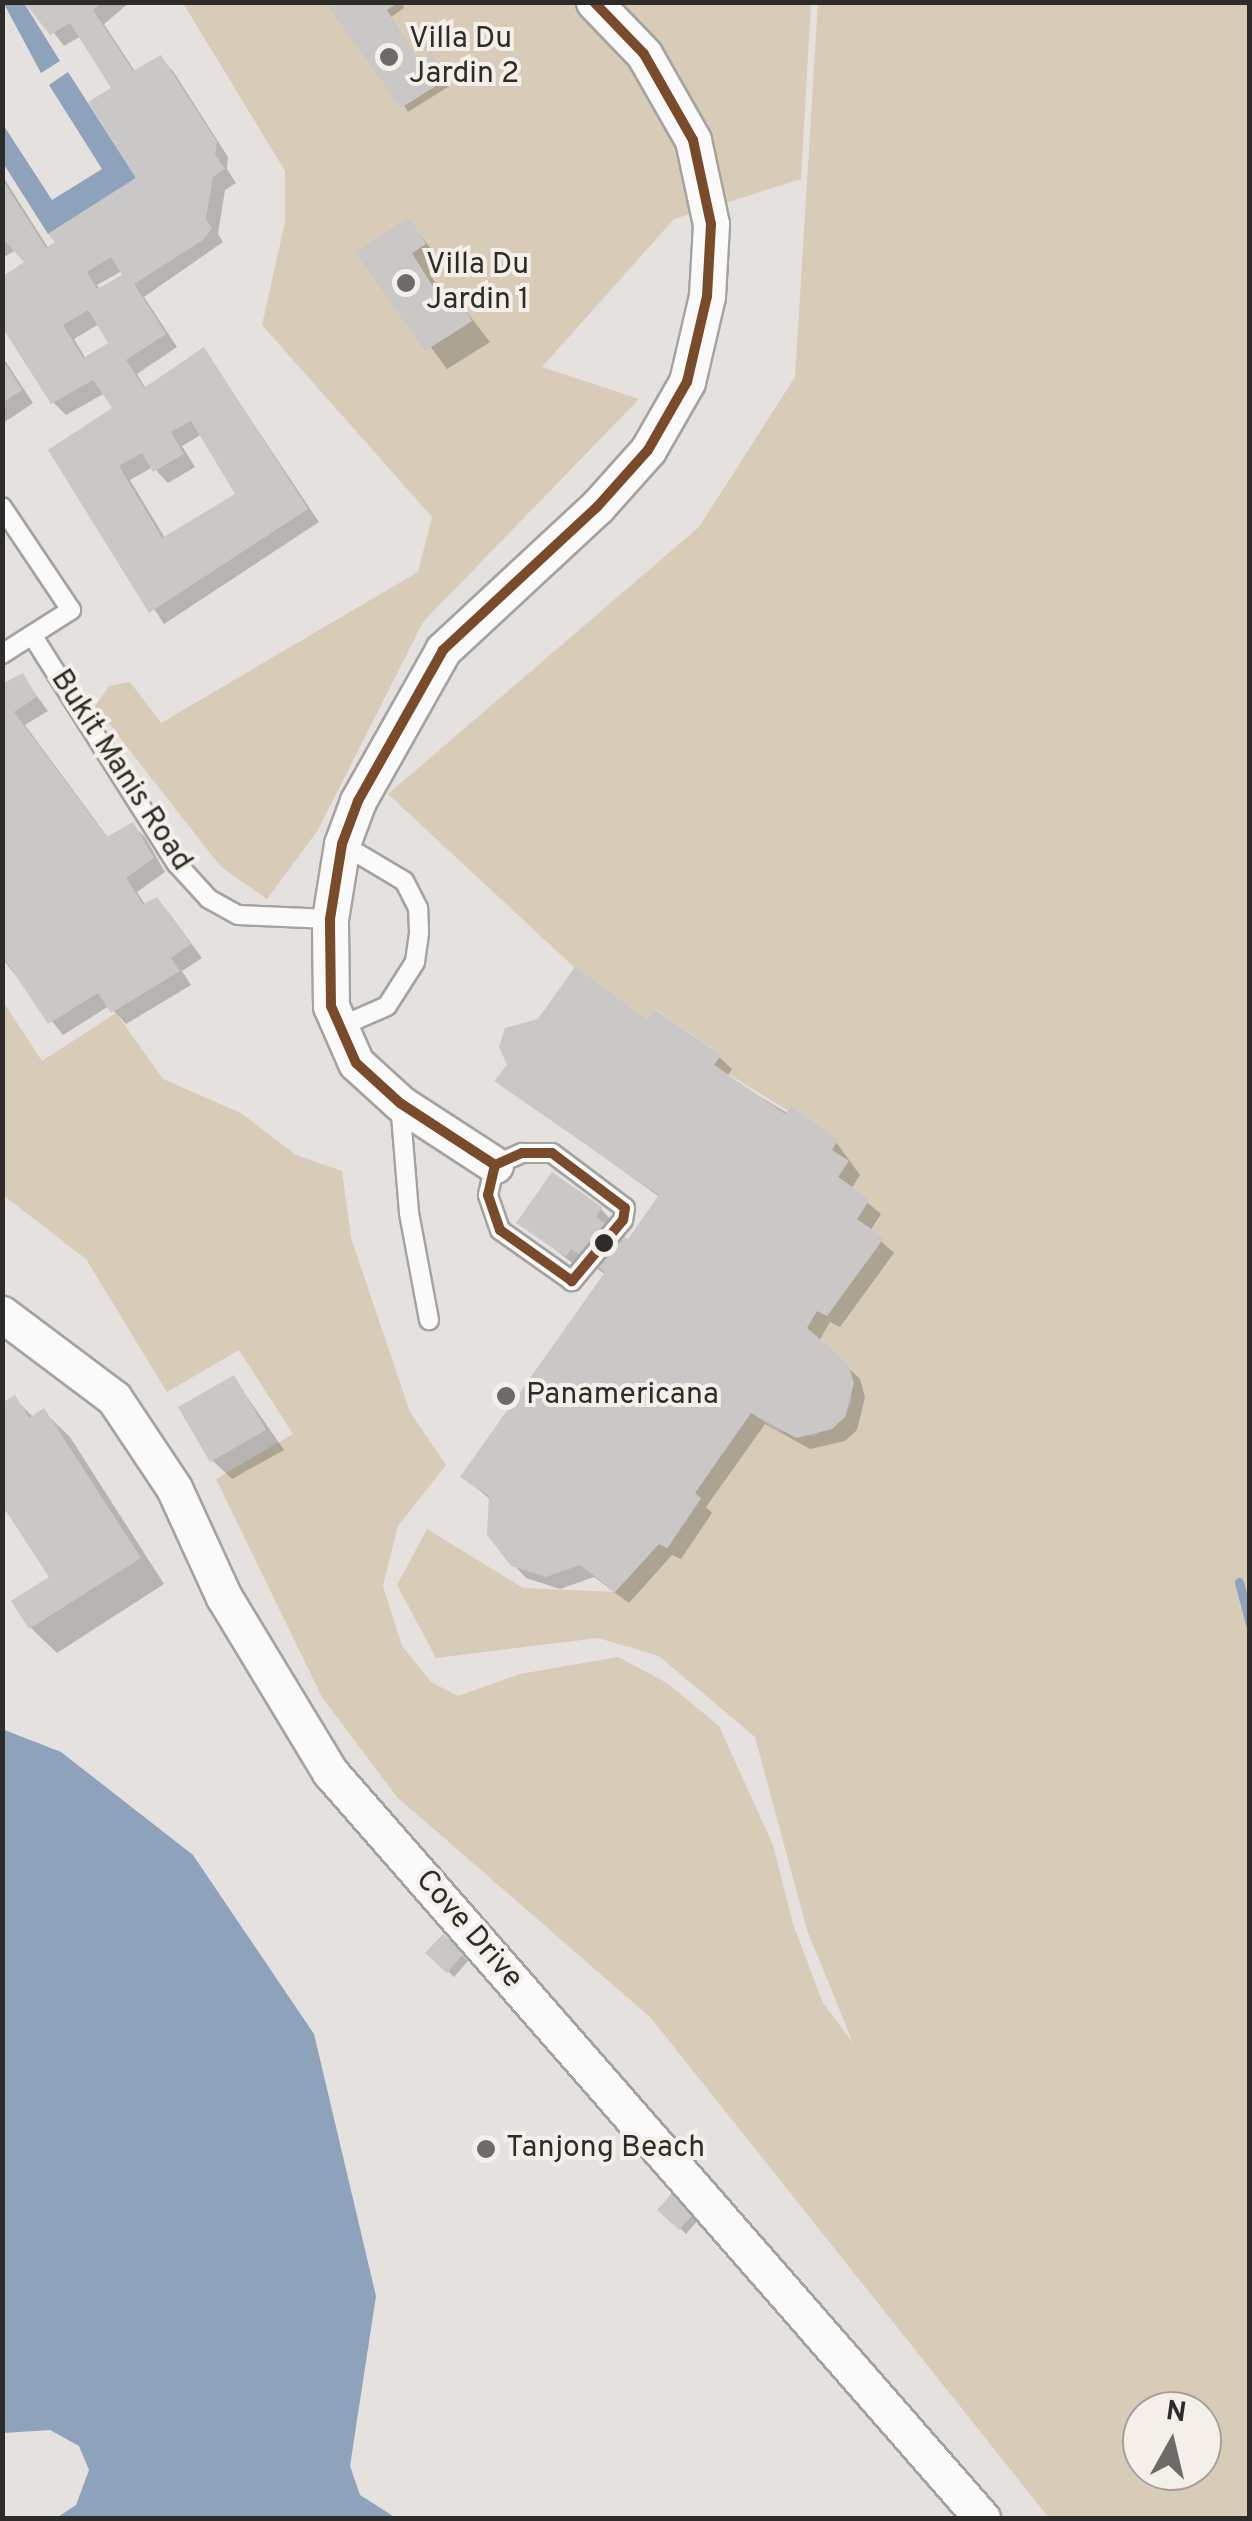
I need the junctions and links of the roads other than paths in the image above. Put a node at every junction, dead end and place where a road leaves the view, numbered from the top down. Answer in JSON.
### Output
{"nodes":[{"id":1,"x":594,"y":2,"type":"edge"},
{"id":2,"x":2,"y":507,"type":"edge"},
{"id":3,"x":32,"y":635,"type":"junction"},
{"id":4,"x":2,"y":654,"type":"edge"},
{"id":5,"x":342,"y":844,"type":"junction"},
{"id":6,"x":330,"y":918,"type":"junction"},
{"id":7,"x":339,"y":1027,"type":"junction"},
{"id":8,"x":400,"y":1103,"type":"junction"},
{"id":9,"x":496,"y":1165,"type":"junction"},
{"id":10,"x":2,"y":1314,"type":"edge"},
{"id":11,"x":430,"y":1320,"type":"dead end"},
{"id":12,"x":982,"y":2518,"type":"edge"}],
"edges":[{"from":1,"to":5,"type":"street"},
{"from":2,"to":3,"type":"lane"},
{"from":3,"to":4,"type":"lane"},
{"from":3,"to":6,"type":"lane","name":"Bukit Manis Road"},
{"from":5,"to":6,"type":"street"},
{"from":5,"to":7,"type":"lane"},
{"from":6,"to":7,"type":"street"},
{"from":7,"to":8,"type":"street"},
{"from":8,"to":9,"type":"street"},
{"from":8,"to":11,"type":"lane"},
{"from":9,"to":9,"type":"lane"},
{"from":10,"to":12,"type":"street","name":"Cove Drive"}]}
